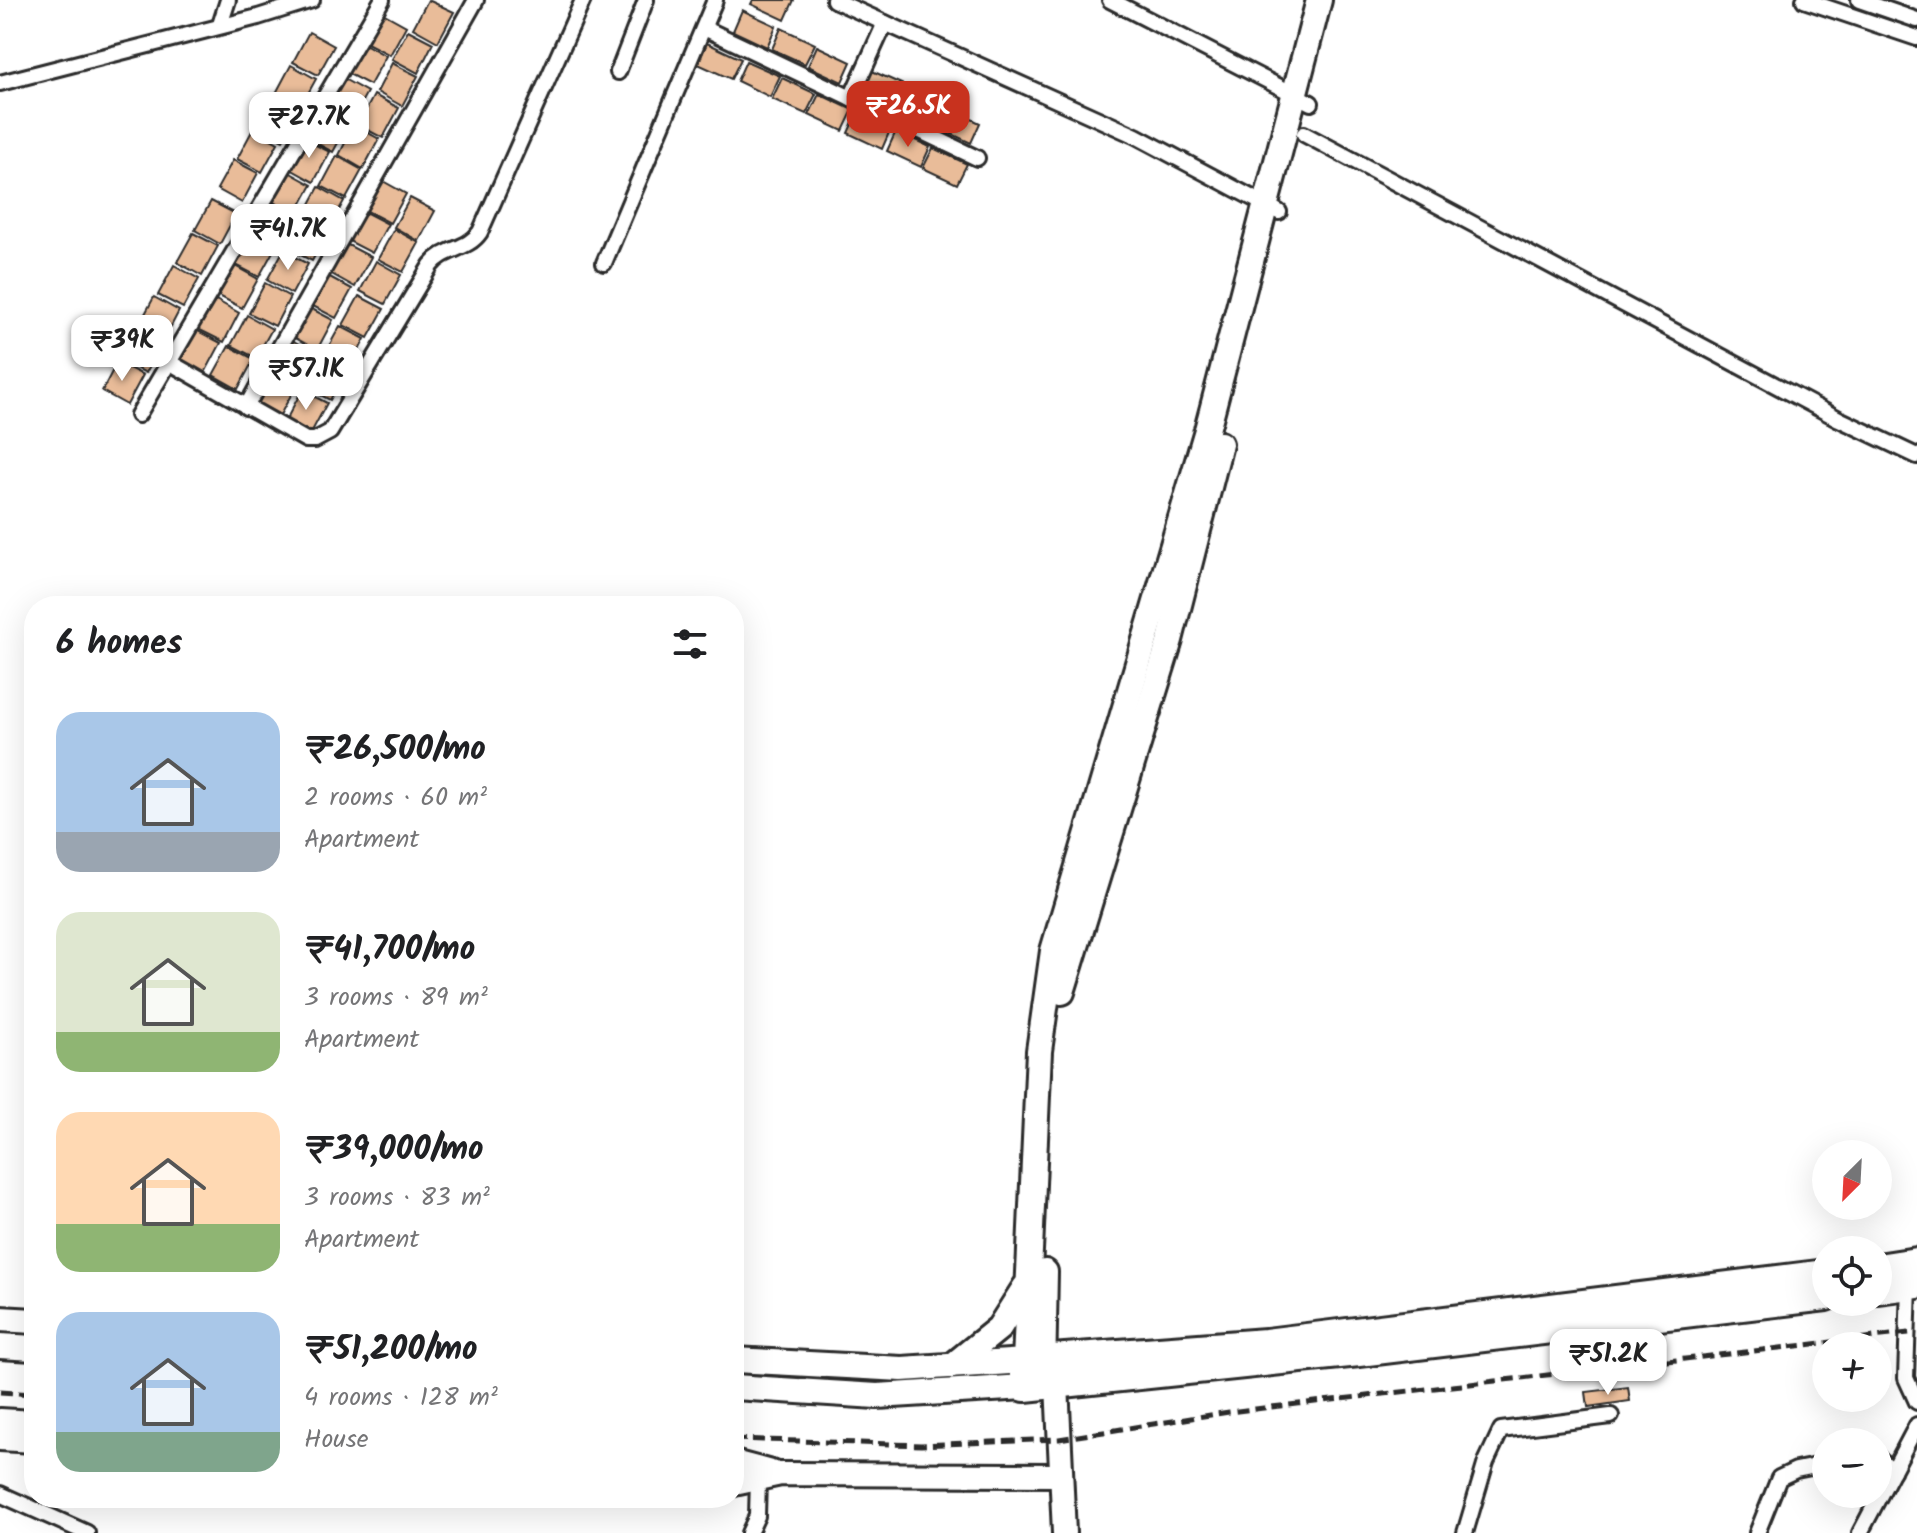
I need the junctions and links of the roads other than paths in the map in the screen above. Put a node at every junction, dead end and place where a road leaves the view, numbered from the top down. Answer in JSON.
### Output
{"nodes":[{"id":1,"x":228,"y":0,"type":"edge"},
{"id":2,"x":312,"y":0,"type":"edge"},
{"id":3,"x":382,"y":0,"type":"edge"},
{"id":4,"x":476,"y":0,"type":"edge"},
{"id":5,"x":583,"y":0,"type":"edge"},
{"id":6,"x":646,"y":0,"type":"edge"},
{"id":7,"x":715,"y":0,"type":"edge"},
{"id":8,"x":834,"y":0,"type":"edge"},
{"id":9,"x":1110,"y":0,"type":"edge"},
{"id":10,"x":1319,"y":0,"type":"edge"},
{"id":11,"x":1334,"y":0,"type":"edge"},
{"id":12,"x":1804,"y":0,"type":"edge"},
{"id":13,"x":1859,"y":0,"type":"edge"},
{"id":14,"x":1911,"y":0,"type":"edge"},
{"id":15,"x":1912,"y":18,"type":"edge"},
{"id":16,"x":885,"y":23,"type":"junction"},
{"id":17,"x":225,"y":24,"type":"junction"},
{"id":18,"x":704,"y":28,"type":"junction"},
{"id":19,"x":1910,"y":36,"type":"edge"},
{"id":20,"x":618,"y":72,"type":"dead end"},
{"id":21,"x":0,"y":83,"type":"edge"},
{"id":22,"x":851,"y":98,"type":"junction"},
{"id":23,"x":1304,"y":100,"type":"junction"},
{"id":24,"x":1304,"y":134,"type":"junction"},
{"id":25,"x":977,"y":158,"type":"dead end"},
{"id":26,"x":1272,"y":208,"type":"junction"},
{"id":27,"x":604,"y":263,"type":"dead end"},
{"id":28,"x":169,"y":362,"type":"junction"},
{"id":29,"x":246,"y":407,"type":"junction"},
{"id":30,"x":138,"y":415,"type":"dead end"},
{"id":31,"x":1917,"y":456,"type":"edge"},
{"id":32,"x":1892,"y":1272,"type":"edge"},
{"id":33,"x":1812,"y":1276,"type":"edge"},
{"id":34,"x":1914,"y":1277,"type":"edge"},
{"id":35,"x":1029,"y":1279,"type":"junction"},
{"id":36,"x":1892,"y":1284,"type":"edge"},
{"id":37,"x":1812,"y":1298,"type":"edge"},
{"id":38,"x":0,"y":1319,"type":"edge"},
{"id":39,"x":24,"y":1320,"type":"edge"},
{"id":40,"x":0,"y":1346,"type":"edge"},
{"id":41,"x":24,"y":1347,"type":"edge"},
{"id":42,"x":744,"y":1361,"type":"edge"},
{"id":43,"x":952,"y":1366,"type":"junction"},
{"id":44,"x":1039,"y":1375,"type":"junction"},
{"id":45,"x":744,"y":1388,"type":"edge"},
{"id":46,"x":1917,"y":1402,"type":"edge"},
{"id":47,"x":1611,"y":1416,"type":"dead end"},
{"id":48,"x":0,"y":1420,"type":"edge"},
{"id":49,"x":24,"y":1421,"type":"edge"},
{"id":50,"x":1917,"y":1425,"type":"edge"},
{"id":51,"x":0,"y":1439,"type":"edge"},
{"id":52,"x":24,"y":1440,"type":"edge"},
{"id":53,"x":744,"y":1465,"type":"edge"},
{"id":54,"x":1812,"y":1467,"type":"edge"},
{"id":55,"x":1893,"y":1471,"type":"joint"},
{"id":56,"x":781,"y":1474,"type":"junction"},
{"id":57,"x":1059,"y":1475,"type":"junction"},
{"id":58,"x":758,"y":1479,"type":"junction"},
{"id":59,"x":744,"y":1482,"type":"edge"},
{"id":60,"x":0,"y":1494,"type":"edge"},
{"id":61,"x":24,"y":1505,"type":"edge"},
{"id":62,"x":31,"y":1508,"type":"edge"},
{"id":63,"x":87,"y":1533,"type":"edge"},
{"id":64,"x":749,"y":1533,"type":"edge"},
{"id":65,"x":1064,"y":1533,"type":"edge"},
{"id":66,"x":1465,"y":1533,"type":"edge"},
{"id":67,"x":1757,"y":1533,"type":"edge"},
{"id":68,"x":1860,"y":1533,"type":"edge"}],
"edges":[{"from":1,"to":17,"type":"street"},
{"from":2,"to":17,"type":"street"},
{"from":3,"to":28,"type":"street"},
{"from":4,"to":29,"type":"street"},
{"from":5,"to":29,"type":"street"},
{"from":6,"to":20,"type":"street"},
{"from":7,"to":18,"type":"street"},
{"from":8,"to":16,"type":"street"},
{"from":9,"to":23,"type":"street"},
{"from":10,"to":23,"type":"main road"},
{"from":11,"to":23,"type":"main road"},
{"from":12,"to":19,"type":"street"},
{"from":13,"to":15,"type":"street"},
{"from":14,"to":15,"type":"street"},
{"from":15,"to":19,"type":"street"},
{"from":16,"to":22,"type":"street"},
{"from":16,"to":26,"type":"street"},
{"from":17,"to":21,"type":"street"},
{"from":18,"to":22,"type":"street"},
{"from":18,"to":27,"type":"street"},
{"from":22,"to":25,"type":"street"},
{"from":23,"to":24,"type":"main road"},
{"from":23,"to":26,"type":"main road"},
{"from":24,"to":26,"type":"main road"},
{"from":24,"to":31,"type":"street"},
{"from":26,"to":35,"type":"main road"},
{"from":26,"to":44,"type":"main road"},
{"from":28,"to":29,"type":"street"},
{"from":28,"to":30,"type":"street"},
{"from":32,"to":34,"type":"highway"},
{"from":33,"to":44,"type":"highway"},
{"from":34,"to":36,"type":"highway"},
{"from":34,"to":46,"type":"street"},
{"from":35,"to":43,"type":"main road"},
{"from":35,"to":44,"type":"main road"},
{"from":37,"to":44,"type":"highway"},
{"from":38,"to":39,"type":"main road"},
{"from":40,"to":41,"type":"main road"},
{"from":42,"to":43,"type":"main road"},
{"from":43,"to":44,"type":"main road"},
{"from":44,"to":45,"type":"main road"},
{"from":44,"to":57,"type":"street"},
{"from":47,"to":66,"type":"street"},
{"from":48,"to":49,"type":"street"},
{"from":50,"to":55,"type":"street"},
{"from":51,"to":52,"type":"street"},
{"from":53,"to":56,"type":"street"},
{"from":54,"to":67,"type":"street"},
{"from":55,"to":68,"type":"street"},
{"from":56,"to":57,"type":"street"},
{"from":56,"to":58,"type":"street"},
{"from":57,"to":65,"type":"street"},
{"from":58,"to":59,"type":"street"},
{"from":58,"to":64,"type":"street"},
{"from":60,"to":61,"type":"street"},
{"from":62,"to":63,"type":"street"}]}
